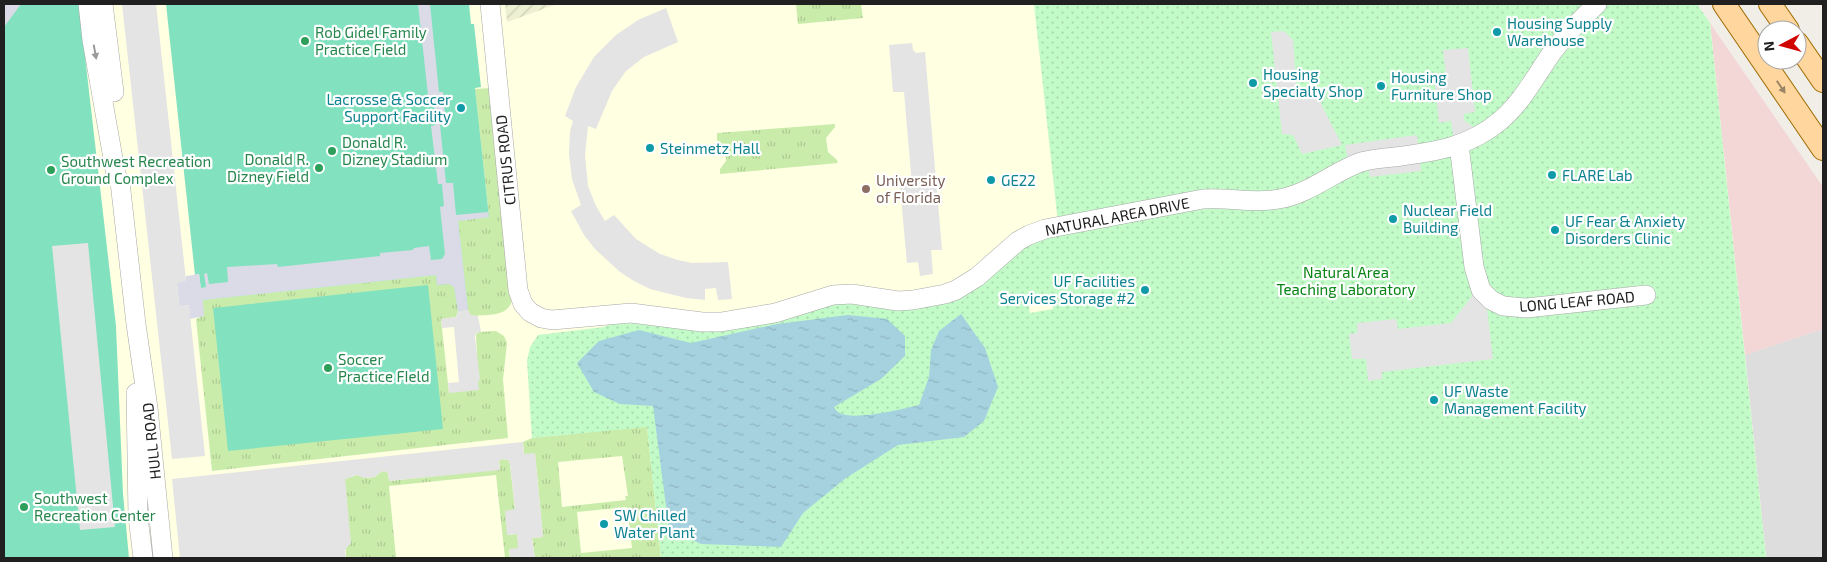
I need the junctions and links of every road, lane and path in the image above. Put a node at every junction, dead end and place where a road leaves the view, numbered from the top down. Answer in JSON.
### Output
{"nodes":[{"id":1,"x":88,"y":4,"type":"edge"},
{"id":2,"x":103,"y":4,"type":"edge"},
{"id":3,"x":490,"y":4,"type":"edge"},
{"id":4,"x":1597,"y":4,"type":"edge"},
{"id":5,"x":1724,"y":4,"type":"edge"},
{"id":6,"x":1770,"y":4,"type":"edge"},
{"id":7,"x":1781,"y":20,"type":"edge"},
{"id":8,"x":1807,"y":58,"type":"edge"},
{"id":9,"x":1823,"y":81,"type":"edge"},
{"id":10,"x":1459,"y":145,"type":"junction"},
{"id":11,"x":1823,"y":149,"type":"edge"},
{"id":12,"x":120,"y":182,"type":"junction"},
{"id":13,"x":1646,"y":295,"type":"dead end"},
{"id":14,"x":530,"y":312,"type":"joint"},
{"id":15,"x":136,"y":324,"type":"junction"},
{"id":16,"x":143,"y":558,"type":"edge"},
{"id":17,"x":163,"y":558,"type":"edge"}],
"edges":[{"from":1,"to":12,"type":"street","name":"HULL ROAD","one_way":true},
{"from":2,"to":12,"type":"street","name":"HULL ROAD"},
{"from":3,"to":14,"type":"street","name":"CITRUS ROAD"},
{"from":4,"to":10,"type":"street","name":"NATURAL AREA DRIVE"},
{"from":5,"to":11,"type":"main road","one_way":true},
{"from":6,"to":7,"type":"main road"},
{"from":8,"to":9,"type":"main road"},
{"from":10,"to":13,"type":"street","name":"LONG LEAF ROAD"},
{"from":10,"to":14,"type":"street","name":"NATURAL AREA DRIVE"},
{"from":12,"to":15,"type":"street","name":"HULL ROAD"},
{"from":15,"to":16,"type":"street","name":"HULL ROAD"},
{"from":15,"to":17,"type":"street","name":"HULL ROAD"}]}
